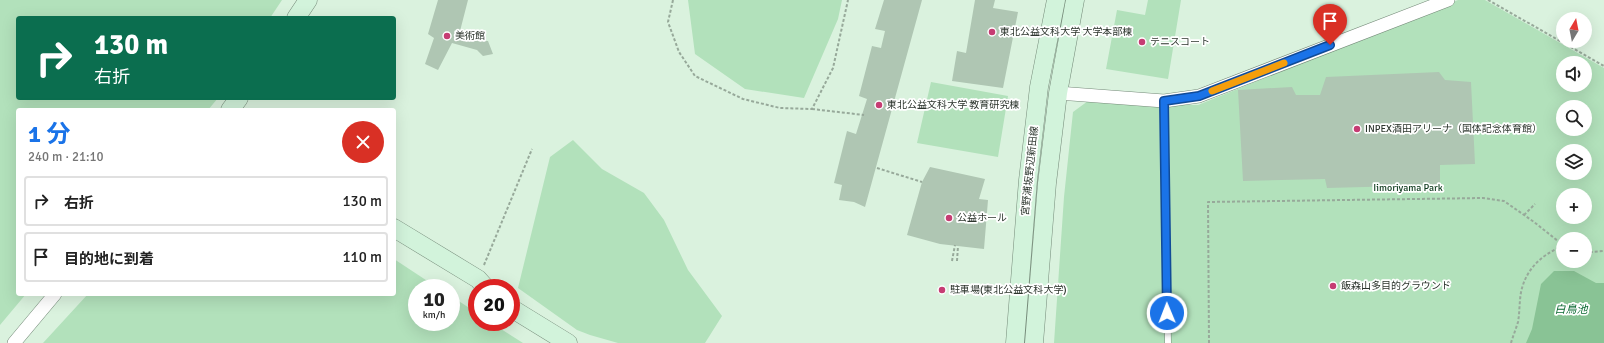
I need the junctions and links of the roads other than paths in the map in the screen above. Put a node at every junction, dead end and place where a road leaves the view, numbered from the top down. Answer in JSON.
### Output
{"nodes":[{"id":1,"x":308,"y":0,"type":"edge"},
{"id":2,"x":1056,"y":0,"type":"edge"},
{"id":3,"x":1075,"y":0,"type":"edge"},
{"id":4,"x":1448,"y":0,"type":"edge"},
{"id":5,"x":297,"y":16,"type":"edge"},
{"id":6,"x":1058,"y":92,"type":"junction"},
{"id":7,"x":1164,"y":101,"type":"junction"},
{"id":8,"x":396,"y":229,"type":"edge"},
{"id":9,"x":474,"y":279,"type":"edge"},
{"id":10,"x":53,"y":296,"type":"edge"},
{"id":11,"x":520,"y":314,"type":"edge"},
{"id":12,"x":14,"y":343,"type":"edge"},
{"id":13,"x":568,"y":343,"type":"edge"},
{"id":14,"x":1015,"y":343,"type":"edge"},
{"id":15,"x":1034,"y":343,"type":"edge"},
{"id":16,"x":1168,"y":343,"type":"edge"}],
"edges":[{"from":1,"to":5,"type":"main road"},
{"from":2,"to":14,"type":"main road","name":"宮野浦坂野辺新田線"},
{"from":3,"to":6,"type":"main road","name":"宮野浦坂野辺新田線"},
{"from":4,"to":7,"type":"street"},
{"from":6,"to":7,"type":"street"},
{"from":6,"to":15,"type":"main road","name":"宮野浦坂野辺新田線"},
{"from":7,"to":16,"type":"lane"},
{"from":8,"to":9,"type":"main road"},
{"from":10,"to":12,"type":"street"},
{"from":11,"to":13,"type":"main road"}]}
